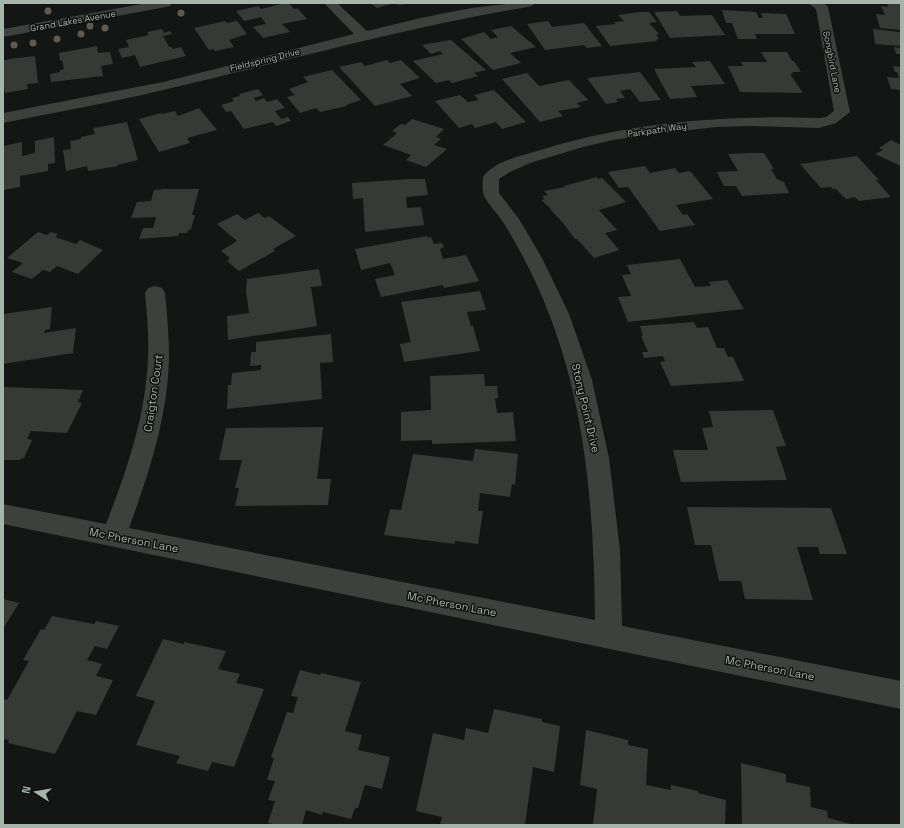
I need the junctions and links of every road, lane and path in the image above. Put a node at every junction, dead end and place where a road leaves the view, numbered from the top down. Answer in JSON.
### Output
{"nodes":[{"id":1,"x":166,"y":3,"type":"edge"},
{"id":2,"x":330,"y":3,"type":"edge"},
{"id":3,"x":528,"y":3,"type":"edge"},
{"id":4,"x":814,"y":3,"type":"edge"},
{"id":5,"x":3,"y":33,"type":"edge"},
{"id":6,"x":364,"y":36,"type":"junction"},
{"id":7,"x":3,"y":118,"type":"edge"},
{"id":8,"x":831,"y":120,"type":"joint"},
{"id":9,"x":491,"y":177,"type":"joint"},
{"id":10,"x":155,"y":293,"type":"dead end"},
{"id":11,"x":3,"y":514,"type":"edge"},
{"id":12,"x":114,"y":536,"type":"junction"},
{"id":13,"x":609,"y":636,"type":"junction"},
{"id":14,"x":901,"y":695,"type":"edge"}],
"edges":[{"from":1,"to":5,"type":"street","name":"Grand Lakes Avenue"},
{"from":2,"to":6,"type":"street"},
{"from":3,"to":6,"type":"street","name":"Fieldspring Drive"},
{"from":4,"to":8,"type":"street","name":"Songbird Lane"},
{"from":6,"to":7,"type":"street","name":"Fieldspring Drive"},
{"from":8,"to":9,"type":"street","name":"Parkpath Way"},
{"from":9,"to":13,"type":"street","name":"Stony Point Drive"},
{"from":10,"to":12,"type":"street","name":"Craigton Court"},
{"from":11,"to":12,"type":"street","name":"Mc Pherson Lane"},
{"from":12,"to":13,"type":"street","name":"Mc Pherson Lane"},
{"from":13,"to":14,"type":"street","name":"Mc Pherson Lane"}]}
